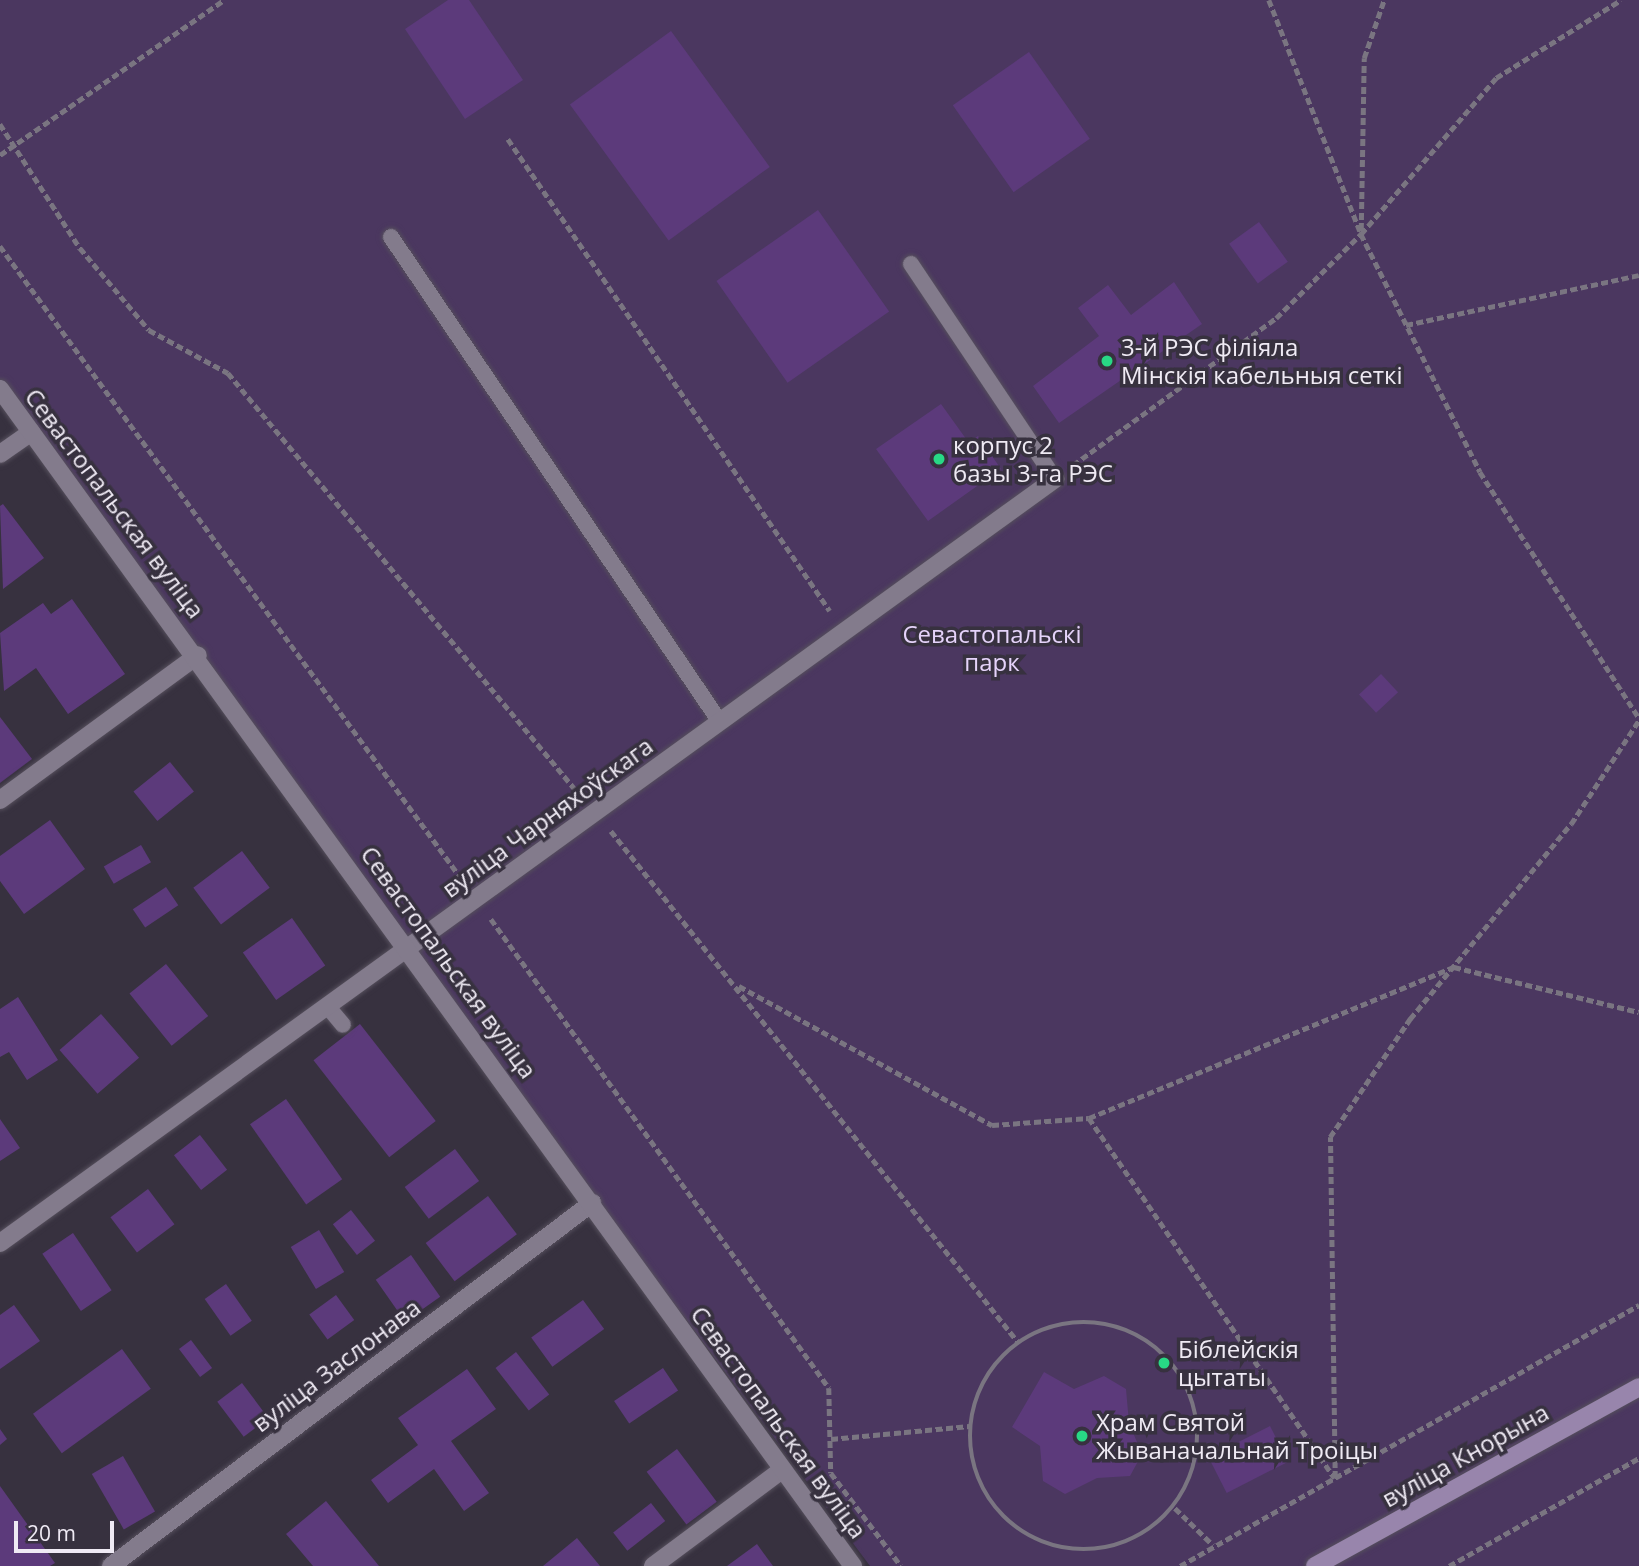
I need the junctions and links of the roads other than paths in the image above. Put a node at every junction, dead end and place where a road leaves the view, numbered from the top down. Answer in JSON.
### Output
{"nodes":[{"id":1,"x":391,"y":237,"type":"dead end"},
{"id":2,"x":911,"y":264,"type":"dead end"},
{"id":3,"x":0,"y":389,"type":"edge"},
{"id":4,"x":31,"y":432,"type":"junction"},
{"id":5,"x":0,"y":454,"type":"edge"},
{"id":6,"x":1055,"y":479,"type":"joint"},
{"id":7,"x":198,"y":655,"type":"junction"},
{"id":8,"x":720,"y":722,"type":"junction"},
{"id":9,"x":0,"y":800,"type":"edge"},
{"id":10,"x":408,"y":947,"type":"junction"},
{"id":11,"x":328,"y":1007,"type":"junction"},
{"id":12,"x":343,"y":1025,"type":"dead end"},
{"id":13,"x":592,"y":1203,"type":"junction"},
{"id":14,"x":0,"y":1243,"type":"edge"},
{"id":15,"x":1639,"y":1387,"type":"edge"},
{"id":16,"x":782,"y":1470,"type":"junction"},
{"id":17,"x":111,"y":1566,"type":"edge"},
{"id":18,"x":653,"y":1566,"type":"edge"},
{"id":19,"x":853,"y":1566,"type":"edge"},
{"id":20,"x":1315,"y":1566,"type":"edge"}],
"edges":[{"from":1,"to":8,"type":"lane"},
{"from":2,"to":6,"type":"lane"},
{"from":3,"to":4,"type":"street","name":"Севастопальская вуліца"},
{"from":4,"to":5,"type":"street"},
{"from":4,"to":7,"type":"street","name":"Севастопальская вуліца"},
{"from":6,"to":8,"type":"street","name":"вуліца Чарняхоўскага"},
{"from":7,"to":9,"type":"street"},
{"from":7,"to":10,"type":"street","name":"Севастопальская вуліца"},
{"from":8,"to":10,"type":"street","name":"вуліца Чарняхоўскага"},
{"from":10,"to":11,"type":"street","name":"вуліца Чарняхоўскага"},
{"from":10,"to":13,"type":"street","name":"Севастопальская вуліца"},
{"from":11,"to":12,"type":"lane"},
{"from":11,"to":14,"type":"street","name":"вуліца Чарняхоўскага"},
{"from":13,"to":16,"type":"street","name":"Севастопальская вуліца"},
{"from":13,"to":17,"type":"street","name":"вуліца Заслонава"},
{"from":15,"to":20,"type":"main road","name":"вуліца Кнорына"},
{"from":16,"to":18,"type":"street"},
{"from":16,"to":19,"type":"street","name":"Севастопальская вуліца"}]}
